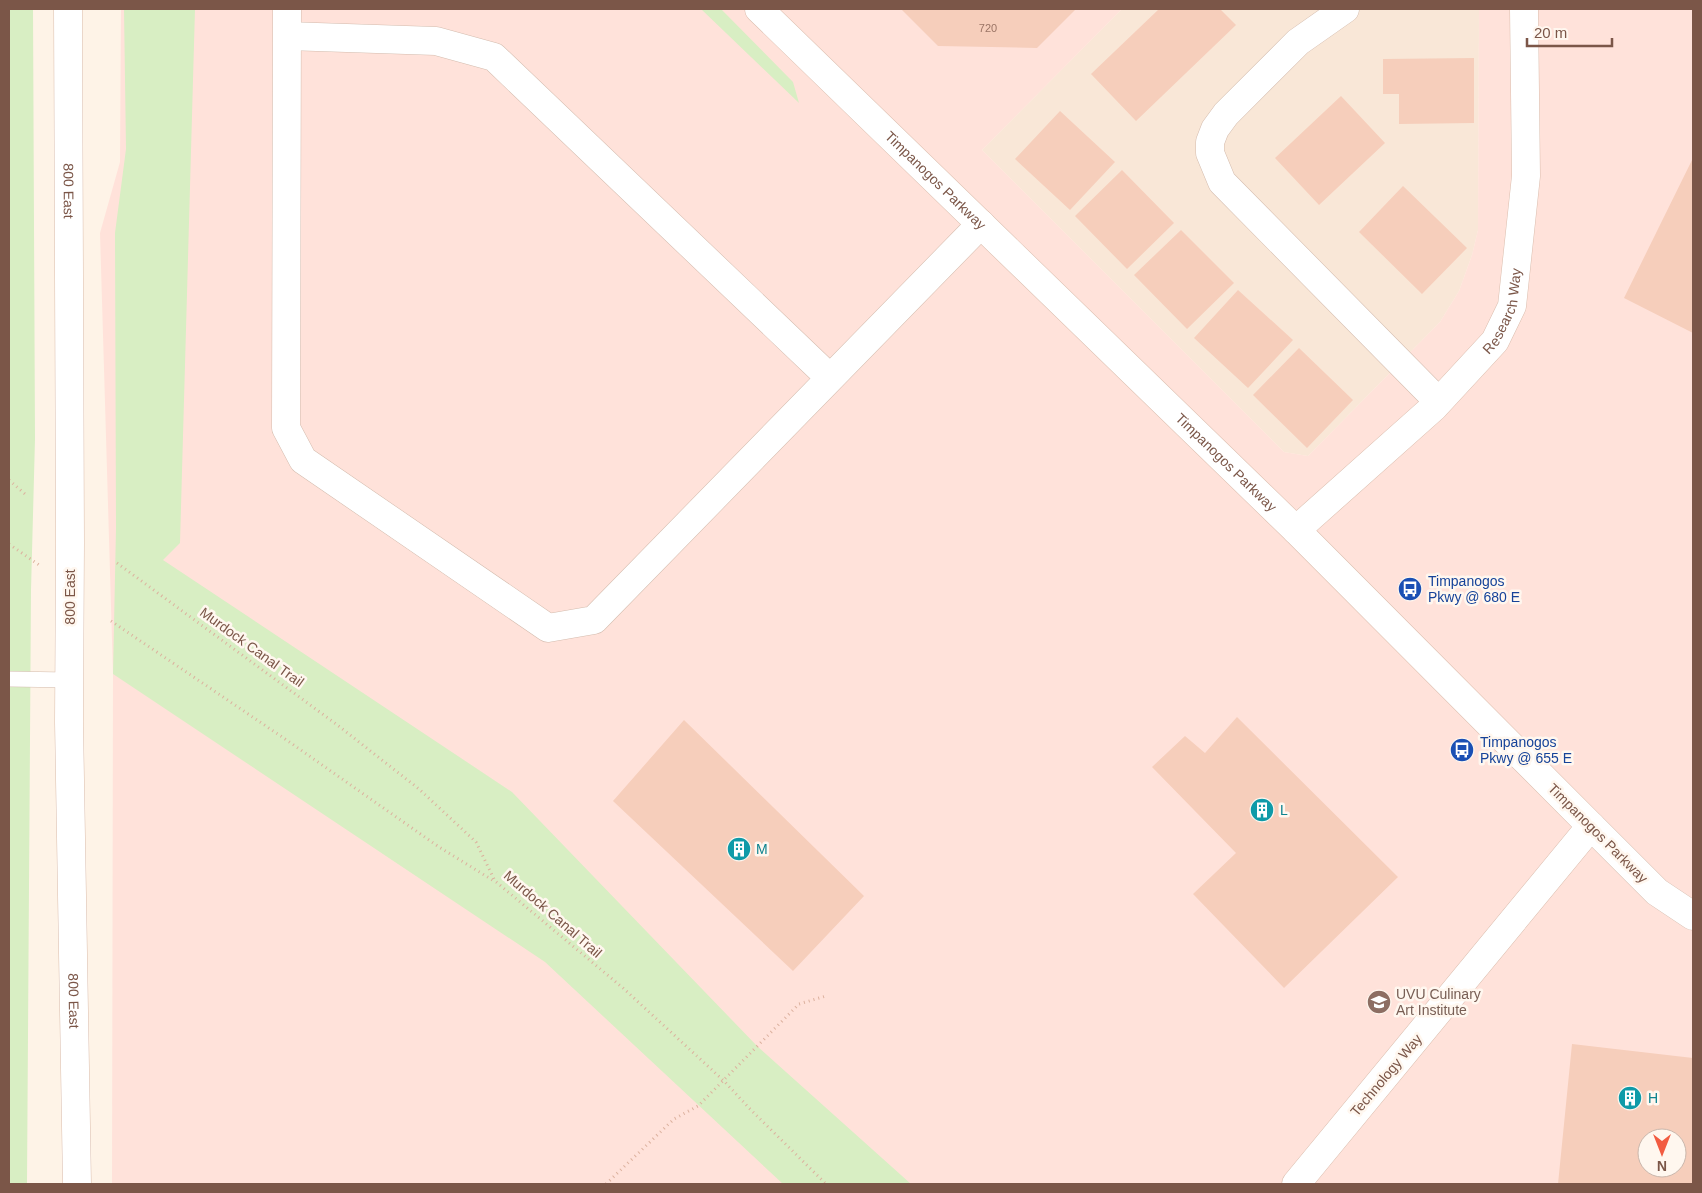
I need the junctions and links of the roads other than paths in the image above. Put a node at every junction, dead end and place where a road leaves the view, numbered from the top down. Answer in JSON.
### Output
{"nodes":[{"id":1,"x":68,"y":9,"type":"edge"},
{"id":2,"x":287,"y":9,"type":"edge"},
{"id":3,"x":759,"y":9,"type":"edge"},
{"id":4,"x":1345,"y":9,"type":"edge"},
{"id":5,"x":1524,"y":9,"type":"edge"},
{"id":6,"x":287,"y":36,"type":"junction"},
{"id":7,"x":981,"y":224,"type":"junction"},
{"id":8,"x":830,"y":378,"type":"junction"},
{"id":9,"x":1438,"y":401,"type":"junction"},
{"id":10,"x":1296,"y":530,"type":"junction"},
{"id":11,"x":9,"y":679,"type":"edge"},
{"id":12,"x":69,"y":680,"type":"junction"},
{"id":13,"x":1591,"y":826,"type":"junction"},
{"id":14,"x":1693,"y":916,"type":"edge"},
{"id":15,"x":76,"y":1184,"type":"edge"},
{"id":16,"x":1296,"y":1184,"type":"edge"}],
"edges":[{"from":1,"to":12,"type":"street","name":"800 East"},
{"from":2,"to":6,"type":"street"},
{"from":3,"to":7,"type":"street","name":"Timpanogos Parkway"},
{"from":4,"to":9,"type":"street"},
{"from":5,"to":9,"type":"street","name":"Research Way"},
{"from":6,"to":8,"type":"street"},
{"from":6,"to":8,"type":"street"},
{"from":7,"to":8,"type":"street"},
{"from":7,"to":10,"type":"street","name":"Timpanogos Parkway"},
{"from":9,"to":10,"type":"street","name":"Research Way"},
{"from":10,"to":13,"type":"street","name":"Timpanogos Parkway"},
{"from":11,"to":12,"type":"lane"},
{"from":12,"to":15,"type":"street","name":"800 East"},
{"from":13,"to":14,"type":"street","name":"Timpanogos Parkway"},
{"from":13,"to":16,"type":"street","name":"Technology Way"}]}
